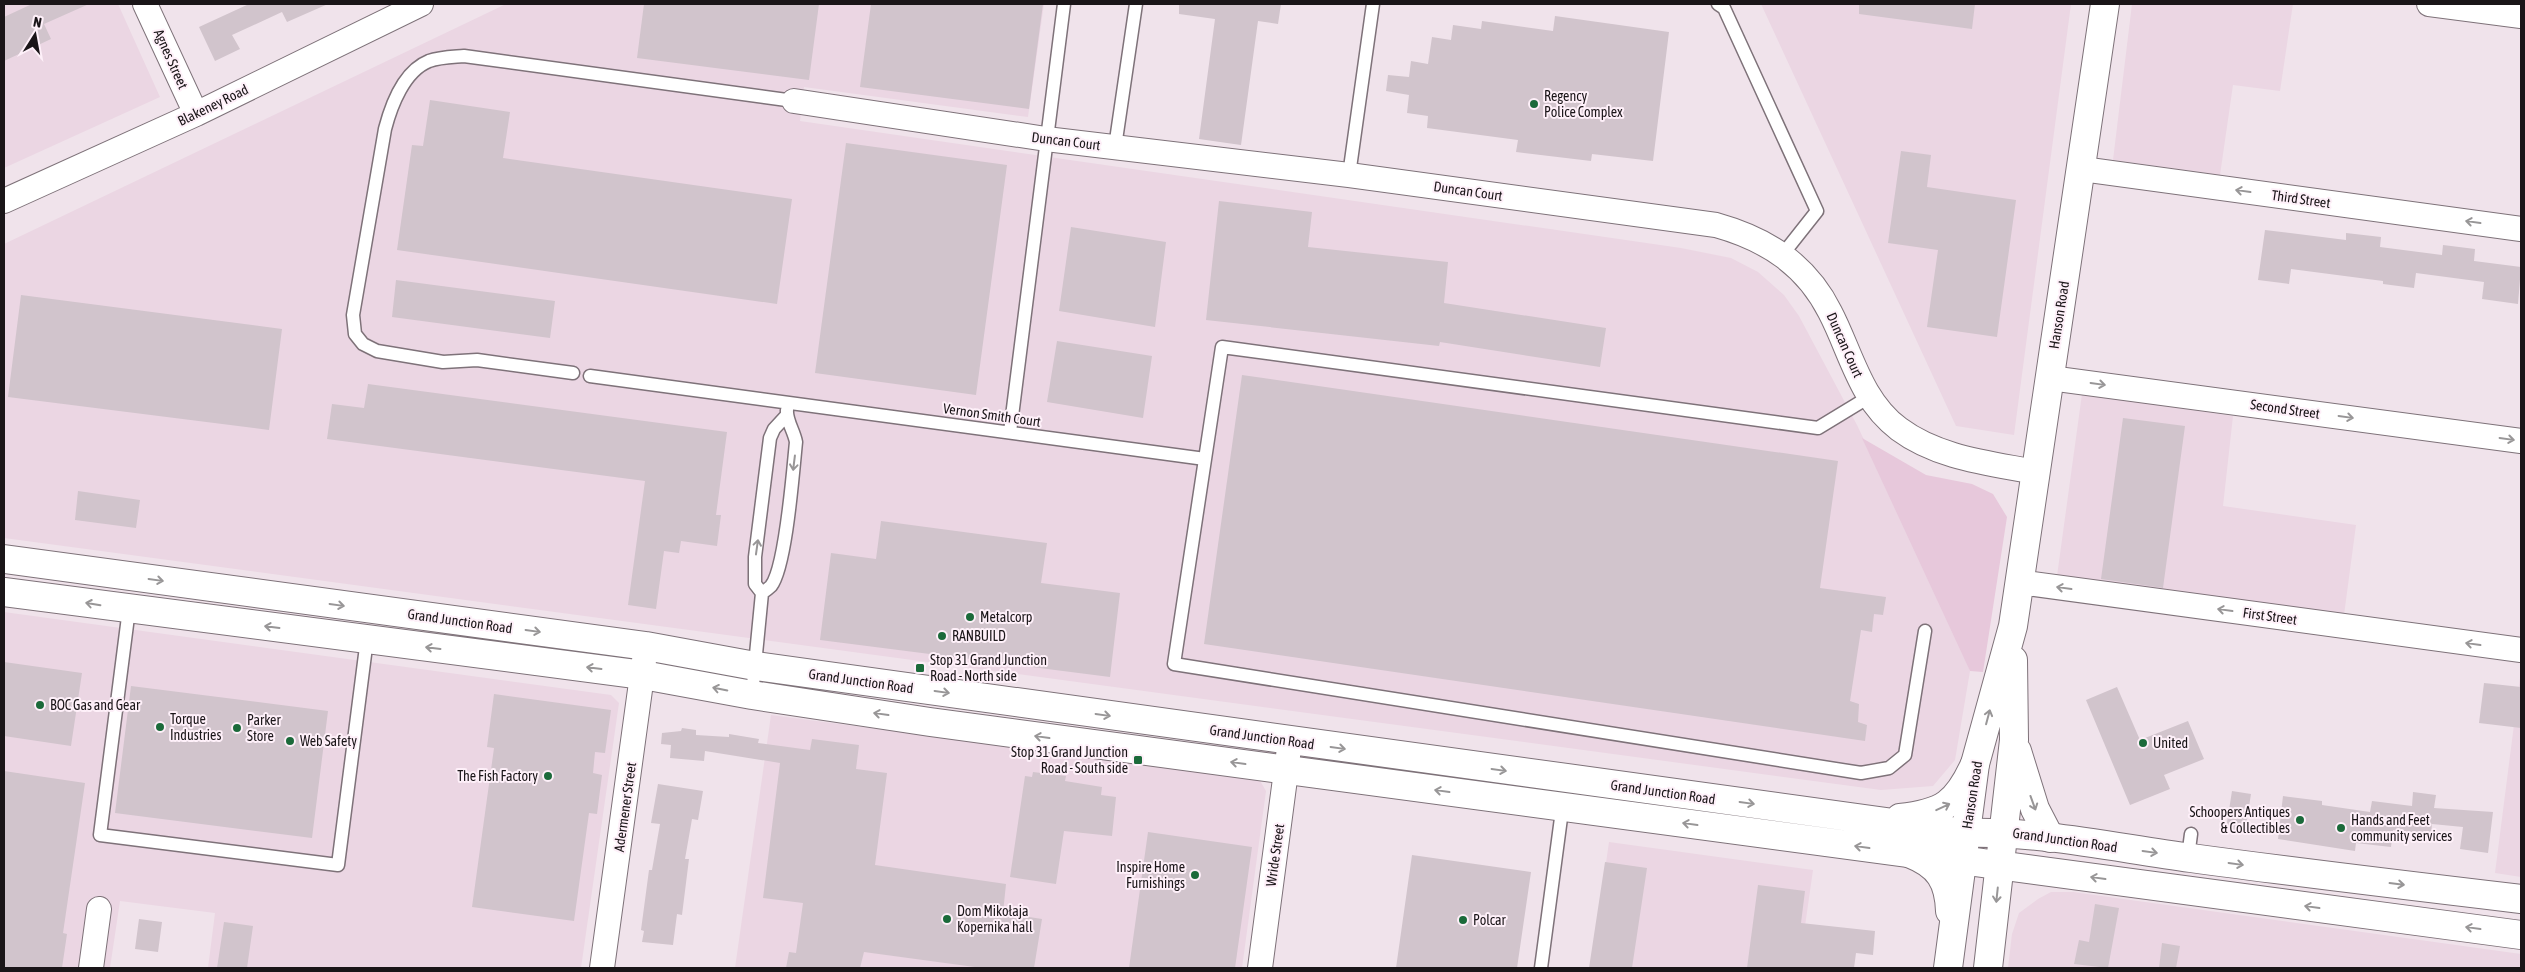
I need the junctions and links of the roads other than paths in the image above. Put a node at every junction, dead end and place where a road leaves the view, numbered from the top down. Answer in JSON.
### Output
{"nodes":[{"id":1,"x":146,"y":4,"type":"edge"},
{"id":2,"x":420,"y":4,"type":"edge"},
{"id":3,"x":1064,"y":4,"type":"edge"},
{"id":4,"x":1136,"y":4,"type":"edge"},
{"id":5,"x":1373,"y":4,"type":"edge"},
{"id":6,"x":1718,"y":4,"type":"edge"},
{"id":7,"x":2105,"y":4,"type":"edge"},
{"id":8,"x":2429,"y":4,"type":"edge"},
{"id":9,"x":2521,"y":16,"type":"edge"},
{"id":10,"x":794,"y":101,"type":"joint"},
{"id":11,"x":196,"y":114,"type":"junction"},
{"id":12,"x":1046,"y":139,"type":"junction"},
{"id":13,"x":1114,"y":147,"type":"junction"},
{"id":14,"x":2082,"y":169,"type":"junction"},
{"id":15,"x":1349,"y":175,"type":"junction"},
{"id":16,"x":4,"y":201,"type":"edge"},
{"id":17,"x":2521,"y":229,"type":"edge"},
{"id":18,"x":1782,"y":254,"type":"junction"},
{"id":19,"x":572,"y":372,"type":"dead end"},
{"id":20,"x":590,"y":376,"type":"dead end"},
{"id":21,"x":2050,"y":378,"type":"junction"},
{"id":22,"x":1869,"y":397,"type":"junction"},
{"id":23,"x":787,"y":410,"type":"junction"},
{"id":24,"x":1010,"y":432,"type":"junction"},
{"id":25,"x":2521,"y":441,"type":"edge"},
{"id":26,"x":1205,"y":459,"type":"junction"},
{"id":27,"x":2035,"y":472,"type":"junction"},
{"id":28,"x":4,"y":559,"type":"edge"},
{"id":29,"x":2019,"y":582,"type":"junction"},
{"id":30,"x":185,"y":584,"type":"junction"},
{"id":31,"x":4,"y":592,"type":"edge"},
{"id":32,"x":762,"y":593,"type":"junction"},
{"id":33,"x":129,"y":609,"type":"junction"},
{"id":34,"x":182,"y":616,"type":"junction"},
{"id":35,"x":2013,"y":626,"type":"junction"},
{"id":36,"x":1925,"y":631,"type":"dead end"},
{"id":37,"x":367,"y":639,"type":"junction"},
{"id":38,"x":646,"y":646,"type":"junction"},
{"id":39,"x":2521,"y":650,"type":"edge"},
{"id":40,"x":755,"y":666,"type":"junction"},
{"id":41,"x":643,"y":675,"type":"junction"},
{"id":42,"x":752,"y":695,"type":"junction"},
{"id":43,"x":2014,"y":740,"type":"junction"},
{"id":44,"x":1290,"y":741,"type":"junction"},
{"id":45,"x":1976,"y":764,"type":"junction"},
{"id":46,"x":1286,"y":770,"type":"junction"},
{"id":47,"x":1566,"y":779,"type":"junction"},
{"id":48,"x":1562,"y":807,"type":"junction"},
{"id":49,"x":1879,"y":821,"type":"junction"},
{"id":50,"x":2004,"y":832,"type":"junction"},
{"id":51,"x":1966,"y":833,"type":"junction"},
{"id":52,"x":2050,"y":838,"type":"junction"},
{"id":53,"x":1911,"y":854,"type":"junction"},
{"id":54,"x":1962,"y":860,"type":"junction"},
{"id":55,"x":2000,"y":866,"type":"junction"},
{"id":56,"x":2521,"y":899,"type":"edge"},
{"id":57,"x":99,"y":909,"type":"dead end"},
{"id":58,"x":2521,"y":934,"type":"edge"},
{"id":59,"x":1952,"y":940,"type":"junction"},
{"id":60,"x":91,"y":968,"type":"edge"},
{"id":61,"x":602,"y":968,"type":"edge"},
{"id":62,"x":1260,"y":968,"type":"edge"},
{"id":63,"x":1541,"y":968,"type":"edge"},
{"id":64,"x":1948,"y":968,"type":"edge"},
{"id":65,"x":1988,"y":968,"type":"edge"}],
"edges":[{"from":1,"to":11,"type":"street","name":"Agnes Street"},
{"from":2,"to":11,"type":"street","name":"Blakeney Road"},
{"from":3,"to":12,"type":"lane"},
{"from":4,"to":13,"type":"lane"},
{"from":5,"to":15,"type":"lane"},
{"from":6,"to":18,"type":"lane"},
{"from":7,"to":14,"type":"main road","name":"Hanson Road"},
{"from":8,"to":9,"type":"street"},
{"from":10,"to":12,"type":"street","name":"Duncan Court"},
{"from":10,"to":19,"type":"lane"},
{"from":11,"to":16,"type":"street","name":"Blakeney Road"},
{"from":12,"to":13,"type":"street","name":"Duncan Court"},
{"from":12,"to":24,"type":"lane"},
{"from":13,"to":15,"type":"street","name":"Duncan Court"},
{"from":17,"to":14,"type":"street","name":"Third Street","one_way":true},
{"from":14,"to":21,"type":"main road","name":"Hanson Road"},
{"from":15,"to":18,"type":"street","name":"Duncan Court"},
{"from":18,"to":22,"type":"street","name":"Duncan Court"},
{"from":20,"to":23,"type":"lane","name":"Vernon Smith Court"},
{"from":21,"to":25,"type":"street","name":"Second Street","one_way":true},
{"from":21,"to":27,"type":"main road","name":"Hanson Road"},
{"from":22,"to":26,"type":"lane"},
{"from":22,"to":27,"type":"street","name":"Duncan Court"},
{"from":23,"to":24,"type":"lane","name":"Vernon Smith Court"},
{"from":32,"to":23,"type":"lane","one_way":true},
{"from":23,"to":32,"type":"lane","one_way":true},
{"from":24,"to":26,"type":"lane","name":"Vernon Smith Court"},
{"from":26,"to":36,"type":"lane"},
{"from":27,"to":29,"type":"main road","name":"Hanson Road"},
{"from":28,"to":30,"type":"main road","name":"Grand Junction Road","one_way":true},
{"from":29,"to":35,"type":"main road","name":"Hanson Road"},
{"from":39,"to":29,"type":"street","name":"First Street","one_way":true},
{"from":30,"to":34,"type":"main road"},
{"from":30,"to":38,"type":"main road","name":"Grand Junction Road","one_way":true},
{"from":33,"to":31,"type":"main road","name":"Grand Junction Road","one_way":true},
{"from":32,"to":40,"type":"lane"},
{"from":33,"to":34,"type":"main road","name":"Grand Junction Road"},
{"from":33,"to":37,"type":"lane"},
{"from":37,"to":34,"type":"main road","name":"Grand Junction Road","one_way":true},
{"from":35,"to":43,"type":"main road","name":"Hanson Road"},
{"from":45,"to":35,"type":"main road","name":"Hanson Road","one_way":true},
{"from":41,"to":37,"type":"main road","name":"Grand Junction Road","one_way":true},
{"from":38,"to":40,"type":"main road","name":"Grand Junction Road"},
{"from":38,"to":41,"type":"street","name":"Adermener Street"},
{"from":40,"to":42,"type":"lane"},
{"from":40,"to":44,"type":"main road","name":"Grand Junction Road","one_way":true},
{"from":42,"to":41,"type":"main road","name":"Grand Junction Road","one_way":true},
{"from":41,"to":61,"type":"street","name":"Adermener Street"},
{"from":46,"to":42,"type":"main road","name":"Grand Junction Road","one_way":true},
{"from":43,"to":50,"type":"main road","name":"Hanson Road"},
{"from":43,"to":52,"type":"main road","one_way":true},
{"from":44,"to":46,"type":"street","name":"Wride Street"},
{"from":44,"to":47,"type":"main road","name":"Grand Junction Road","one_way":true},
{"from":49,"to":45,"type":"main road","one_way":true},
{"from":45,"to":51,"type":"main road","name":"Hanson Road"},
{"from":48,"to":46,"type":"main road","name":"Grand Junction Road","one_way":true},
{"from":46,"to":62,"type":"street","name":"Wride Street"},
{"from":47,"to":48,"type":"lane"},
{"from":47,"to":49,"type":"main road","name":"Grand Junction Road","one_way":true},
{"from":53,"to":48,"type":"main road","name":"Grand Junction Road","one_way":true},
{"from":48,"to":63,"type":"lane"},
{"from":49,"to":51,"type":"main road","name":"Grand Junction Road"},
{"from":50,"to":51,"type":"main road","name":"Grand Junction Road"},
{"from":50,"to":52,"type":"main road","name":"Grand Junction Road"},
{"from":50,"to":55,"type":"main road","name":"Hanson Road"},
{"from":51,"to":54,"type":"main road","name":"Hanson Road"},
{"from":52,"to":56,"type":"main road","name":"Grand Junction Road","one_way":true},
{"from":53,"to":54,"type":"main road","name":"Grand Junction Road"},
{"from":53,"to":59,"type":"main road"},
{"from":54,"to":55,"type":"main road","name":"Grand Junction Road"},
{"from":54,"to":59,"type":"main road","name":"Hanson Road"},
{"from":58,"to":55,"type":"main road","name":"Grand Junction Road","one_way":true},
{"from":55,"to":65,"type":"main road","name":"Hanson Road","one_way":true},
{"from":57,"to":60,"type":"street"},
{"from":59,"to":64,"type":"main road","name":"Hanson Road"}]}
